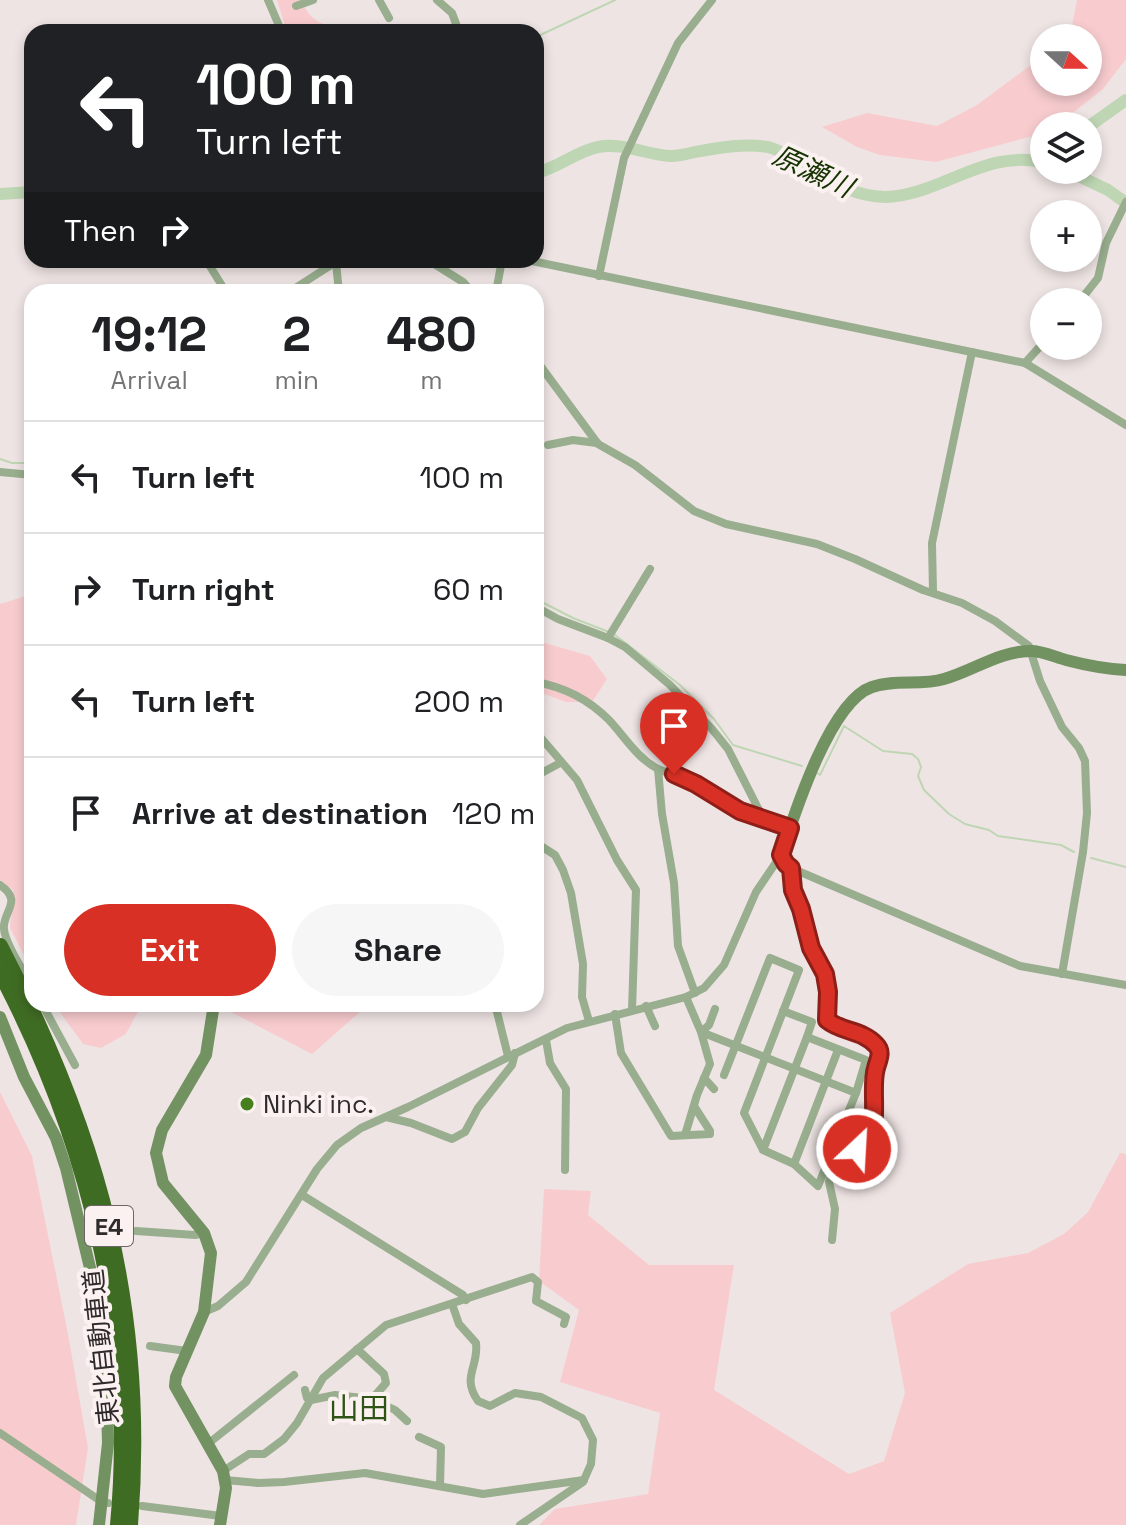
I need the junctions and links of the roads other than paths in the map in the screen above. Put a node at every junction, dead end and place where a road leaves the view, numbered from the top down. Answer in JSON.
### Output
{"nodes":[{"id":1,"x":268,"y":0,"type":"edge"},
{"id":2,"x":313,"y":0,"type":"edge"},
{"id":3,"x":379,"y":0,"type":"edge"},
{"id":4,"x":437,"y":0,"type":"edge"},
{"id":5,"x":712,"y":0,"type":"edge"},
{"id":6,"x":295,"y":4,"type":"edge"},
{"id":7,"x":450,"y":4,"type":"edge"},
{"id":8,"x":389,"y":18,"type":"dead end"},
{"id":9,"x":278,"y":24,"type":"edge"},
{"id":10,"x":457,"y":24,"type":"edge"},
{"id":11,"x":1126,"y":202,"type":"edge"},
{"id":12,"x":544,"y":264,"type":"edge"},
{"id":13,"x":327,"y":268,"type":"edge"},
{"id":14,"x":441,"y":268,"type":"edge"},
{"id":15,"x":599,"y":276,"type":"junction"},
{"id":16,"x":302,"y":284,"type":"edge"},
{"id":17,"x":465,"y":284,"type":"edge"},
{"id":18,"x":1090,"y":288,"type":"edge"},
{"id":19,"x":972,"y":352,"type":"junction"},
{"id":20,"x":1030,"y":357,"type":"edge"},
{"id":21,"x":1025,"y":363,"type":"junction"},
{"id":22,"x":544,"y":371,"type":"edge"},
{"id":23,"x":1126,"y":425,"type":"edge"},
{"id":24,"x":597,"y":443,"type":"junction"},
{"id":25,"x":548,"y":445,"type":"dead end"},
{"id":26,"x":0,"y":472,"type":"edge"},
{"id":27,"x":24,"y":474,"type":"edge"},
{"id":28,"x":650,"y":569,"type":"dead end"},
{"id":29,"x":933,"y":592,"type":"junction"},
{"id":30,"x":544,"y":611,"type":"edge"},
{"id":31,"x":610,"y":634,"type":"junction"},
{"id":32,"x":1032,"y":650,"type":"junction"},
{"id":33,"x":1126,"y":670,"type":"edge"},
{"id":34,"x":544,"y":685,"type":"edge"},
{"id":35,"x":544,"y":742,"type":"edge"},
{"id":36,"x":560,"y":763,"type":"junction"},
{"id":37,"x":658,"y":769,"type":"junction"},
{"id":38,"x":544,"y":772,"type":"edge"},
{"id":39,"x":763,"y":818,"type":"junction"},
{"id":40,"x":790,"y":828,"type":"junction"},
{"id":41,"x":544,"y":848,"type":"edge"},
{"id":42,"x":781,"y":855,"type":"junction"},
{"id":43,"x":791,"y":868,"type":"junction"},
{"id":44,"x":0,"y":885,"type":"edge"},
{"id":45,"x":0,"y":946,"type":"edge"},
{"id":46,"x":24,"y":971,"type":"edge"},
{"id":47,"x":0,"y":972,"type":"edge"},
{"id":48,"x":1062,"y":974,"type":"junction"},
{"id":49,"x":1126,"y":985,"type":"edge"},
{"id":50,"x":24,"y":995,"type":"edge"},
{"id":51,"x":690,"y":995,"type":"junction"},
{"id":52,"x":646,"y":1006,"type":"junction"},
{"id":53,"x":715,"y":1009,"type":"dead end"},
{"id":54,"x":632,"y":1010,"type":"junction"},
{"id":55,"x":783,"y":1011,"type":"junction"},
{"id":56,"x":32,"y":1012,"type":"edge"},
{"id":57,"x":46,"y":1012,"type":"edge"},
{"id":58,"x":213,"y":1012,"type":"edge"},
{"id":59,"x":498,"y":1012,"type":"edge"},
{"id":60,"x":615,"y":1014,"type":"junction"},
{"id":61,"x":0,"y":1017,"type":"edge"},
{"id":62,"x":589,"y":1021,"type":"junction"},
{"id":63,"x":655,"y":1026,"type":"dead end"},
{"id":64,"x":701,"y":1032,"type":"junction"},
{"id":65,"x":807,"y":1037,"type":"junction"},
{"id":66,"x":546,"y":1040,"type":"junction"},
{"id":67,"x":735,"y":1046,"type":"junction"},
{"id":68,"x":838,"y":1050,"type":"junction"},
{"id":69,"x":512,"y":1055,"type":"junction"},
{"id":70,"x":765,"y":1057,"type":"junction"},
{"id":71,"x":75,"y":1065,"type":"dead end"},
{"id":72,"x":795,"y":1070,"type":"junction"},
{"id":73,"x":724,"y":1075,"type":"dead end"},
{"id":74,"x":704,"y":1078,"type":"junction"},
{"id":75,"x":826,"y":1082,"type":"junction"},
{"id":76,"x":714,"y":1089,"type":"dead end"},
{"id":77,"x":856,"y":1093,"type":"junction"},
{"id":78,"x":694,"y":1106,"type":"junction"},
{"id":79,"x":849,"y":1110,"type":"junction"},
{"id":80,"x":386,"y":1117,"type":"junction"},
{"id":81,"x":685,"y":1135,"type":"junction"},
{"id":82,"x":857,"y":1149,"type":"junction"},
{"id":83,"x":763,"y":1150,"type":"junction"},
{"id":84,"x":794,"y":1164,"type":"junction"},
{"id":85,"x":565,"y":1170,"type":"dead end"},
{"id":86,"x":302,"y":1195,"type":"junction"},
{"id":87,"x":136,"y":1231,"type":"dead end"},
{"id":88,"x":204,"y":1233,"type":"junction"},
{"id":89,"x":832,"y":1240,"type":"dead end"},
{"id":90,"x":466,"y":1300,"type":"junction"},
{"id":91,"x":452,"y":1304,"type":"junction"},
{"id":92,"x":204,"y":1312,"type":"junction"},
{"id":93,"x":564,"y":1324,"type":"dead end"},
{"id":94,"x":150,"y":1346,"type":"dead end"},
{"id":95,"x":357,"y":1349,"type":"junction"},
{"id":96,"x":187,"y":1351,"type":"junction"},
{"id":97,"x":294,"y":1375,"type":"dead end"},
{"id":98,"x":348,"y":1389,"type":"dead end"},
{"id":99,"x":305,"y":1390,"type":"dead end"},
{"id":100,"x":335,"y":1395,"type":"junction"},
{"id":101,"x":372,"y":1399,"type":"junction"},
{"id":102,"x":311,"y":1400,"type":"junction"},
{"id":103,"x":407,"y":1421,"type":"dead end"},
{"id":104,"x":0,"y":1433,"type":"edge"},
{"id":105,"x":419,"y":1437,"type":"dead end"},
{"id":106,"x":209,"y":1443,"type":"junction"},
{"id":107,"x":224,"y":1475,"type":"junction"},
{"id":108,"x":584,"y":1480,"type":"junction"},
{"id":109,"x":440,"y":1486,"type":"junction"},
{"id":110,"x":105,"y":1502,"type":"junction"},
{"id":111,"x":142,"y":1506,"type":"dead end"},
{"id":112,"x":220,"y":1521,"type":"edge"},
{"id":113,"x":99,"y":1525,"type":"edge"},
{"id":114,"x":118,"y":1525,"type":"edge"},
{"id":115,"x":130,"y":1525,"type":"edge"},
{"id":116,"x":520,"y":1525,"type":"edge"}],
"edges":[{"from":1,"to":9,"type":"street"},
{"from":2,"to":6,"type":"street"},
{"from":3,"to":8,"type":"street"},
{"from":4,"to":7,"type":"street"},
{"from":5,"to":15,"type":"street"},
{"from":7,"to":10,"type":"street"},
{"from":11,"to":18,"type":"street"},
{"from":12,"to":15,"type":"street"},
{"from":13,"to":16,"type":"street"},
{"from":14,"to":17,"type":"street"},
{"from":15,"to":19,"type":"street"},
{"from":19,"to":21,"type":"street"},
{"from":19,"to":29,"type":"street"},
{"from":20,"to":21,"type":"street"},
{"from":21,"to":23,"type":"street"},
{"from":22,"to":24,"type":"street"},
{"from":24,"to":25,"type":"street"},
{"from":24,"to":29,"type":"street"},
{"from":26,"to":27,"type":"street"},
{"from":28,"to":31,"type":"street"},
{"from":29,"to":32,"type":"street"},
{"from":30,"to":31,"type":"street"},
{"from":31,"to":39,"type":"street"},
{"from":32,"to":33,"type":"street"},
{"from":32,"to":40,"type":"street"},
{"from":32,"to":48,"type":"street"},
{"from":34,"to":37,"type":"street"},
{"from":35,"to":36,"type":"street"},
{"from":36,"to":38,"type":"street"},
{"from":36,"to":54,"type":"street"},
{"from":37,"to":39,"type":"street"},
{"from":37,"to":51,"type":"street"},
{"from":39,"to":40,"type":"street"},
{"from":40,"to":42,"type":"street"},
{"from":41,"to":62,"type":"street"},
{"from":42,"to":43,"type":"street"},
{"from":42,"to":51,"type":"street"},
{"from":43,"to":48,"type":"street"},
{"from":43,"to":82,"type":"street"},
{"from":44,"to":46,"type":"street"},
{"from":45,"to":50,"type":"highway","name":"東北自動車道","number":"E4"},
{"from":47,"to":114,"type":"highway","name":"東北自動車道","number":"E4"},
{"from":48,"to":49,"type":"street"},
{"from":51,"to":52,"type":"street"},
{"from":51,"to":64,"type":"street"},
{"from":52,"to":54,"type":"street"},
{"from":52,"to":63,"type":"street"},
{"from":53,"to":64,"type":"street"},
{"from":54,"to":60,"type":"street"},
{"from":55,"to":65,"type":"street"},
{"from":55,"to":67,"type":"street"},
{"from":55,"to":70,"type":"street"},
{"from":56,"to":115,"type":"highway","name":"東北自動車道","number":"E4"},
{"from":57,"to":71,"type":"street"},
{"from":58,"to":88,"type":"street"},
{"from":59,"to":69,"type":"street"},
{"from":60,"to":62,"type":"street"},
{"from":60,"to":81,"type":"street"},
{"from":61,"to":110,"type":"street"},
{"from":62,"to":66,"type":"street"},
{"from":64,"to":67,"type":"street"},
{"from":64,"to":74,"type":"street"},
{"from":65,"to":68,"type":"street"},
{"from":65,"to":72,"type":"street"},
{"from":66,"to":69,"type":"street"},
{"from":66,"to":85,"type":"street"},
{"from":67,"to":70,"type":"street"},
{"from":67,"to":73,"type":"street"},
{"from":68,"to":75,"type":"street"},
{"from":68,"to":77,"type":"street"},
{"from":69,"to":80,"type":"street"},
{"from":69,"to":80,"type":"street"},
{"from":70,"to":72,"type":"street"},
{"from":70,"to":83,"type":"street"},
{"from":72,"to":75,"type":"street"},
{"from":72,"to":83,"type":"street"},
{"from":74,"to":76,"type":"street"},
{"from":74,"to":78,"type":"street"},
{"from":75,"to":77,"type":"street"},
{"from":75,"to":84,"type":"street"},
{"from":77,"to":79,"type":"street"},
{"from":78,"to":81,"type":"street"},
{"from":78,"to":81,"type":"street"},
{"from":79,"to":82,"type":"street"},
{"from":79,"to":84,"type":"street"},
{"from":80,"to":86,"type":"street"},
{"from":82,"to":89,"type":"street"},
{"from":83,"to":84,"type":"street"},
{"from":86,"to":90,"type":"street"},
{"from":86,"to":92,"type":"street"},
{"from":87,"to":88,"type":"street"},
{"from":88,"to":92,"type":"street"},
{"from":90,"to":91,"type":"street"},
{"from":90,"to":93,"type":"street"},
{"from":91,"to":95,"type":"street"},
{"from":91,"to":108,"type":"street"},
{"from":92,"to":96,"type":"street"},
{"from":94,"to":96,"type":"street"},
{"from":95,"to":101,"type":"street"},
{"from":95,"to":102,"type":"street"},
{"from":96,"to":106,"type":"street"},
{"from":97,"to":106,"type":"street"},
{"from":98,"to":100,"type":"street"},
{"from":99,"to":102,"type":"street"},
{"from":100,"to":101,"type":"street"},
{"from":100,"to":102,"type":"street"},
{"from":101,"to":103,"type":"street"},
{"from":102,"to":107,"type":"street"},
{"from":104,"to":110,"type":"street"},
{"from":105,"to":109,"type":"street"},
{"from":106,"to":107,"type":"street"},
{"from":107,"to":109,"type":"street"},
{"from":107,"to":112,"type":"street"},
{"from":108,"to":109,"type":"street"},
{"from":108,"to":116,"type":"street"},
{"from":110,"to":113,"type":"street"},
{"from":111,"to":112,"type":"street"}]}
